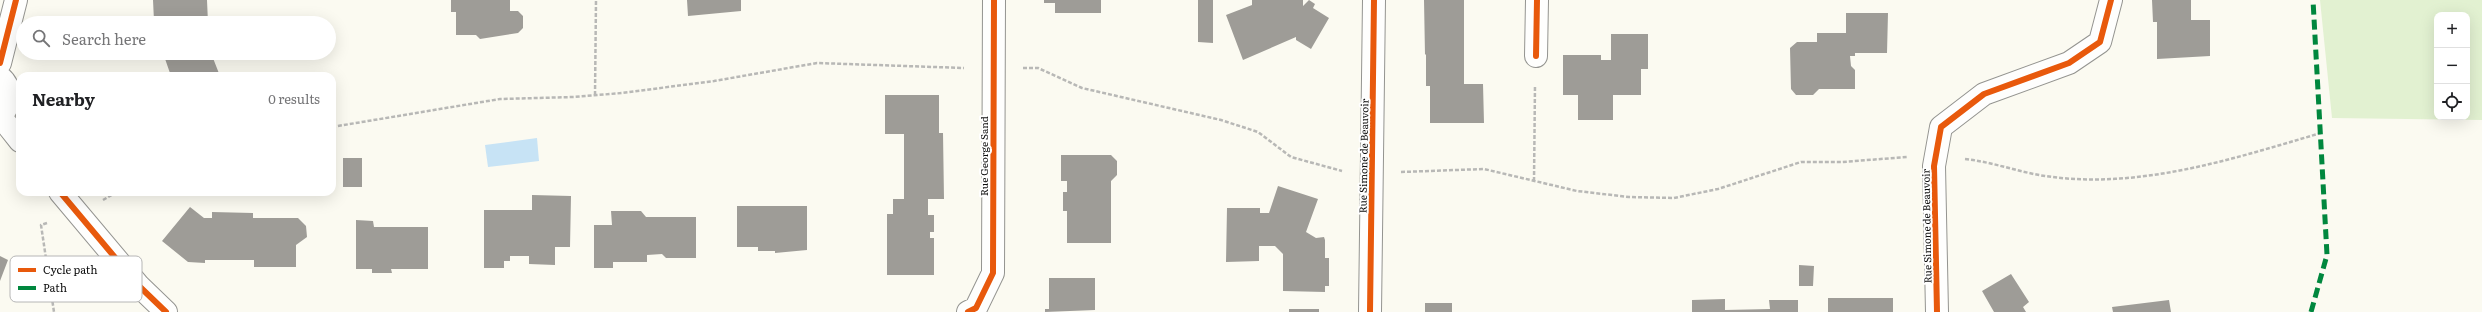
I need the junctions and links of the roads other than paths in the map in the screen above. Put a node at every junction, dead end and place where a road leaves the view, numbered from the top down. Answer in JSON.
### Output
{"nodes":[{"id":1,"x":16,"y":0,"type":"edge"},
{"id":2,"x":994,"y":0,"type":"edge"},
{"id":3,"x":1374,"y":0,"type":"edge"},
{"id":4,"x":1536,"y":0,"type":"edge"},
{"id":5,"x":2111,"y":0,"type":"edge"},
{"id":6,"x":1536,"y":56,"type":"road end"},
{"id":7,"x":0,"y":63,"type":"edge"},
{"id":8,"x":0,"y":77,"type":"edge"},
{"id":9,"x":1,"y":117,"type":"edge"},
{"id":10,"x":16,"y":136,"type":"edge"},
{"id":11,"x":63,"y":196,"type":"edge"},
{"id":12,"x":114,"y":256,"type":"edge"},
{"id":13,"x":142,"y":288,"type":"edge"},
{"id":14,"x":973,"y":311,"type":"edge"},
{"id":15,"x":166,"y":312,"type":"edge"},
{"id":16,"x":1370,"y":312,"type":"edge"},
{"id":17,"x":1937,"y":312,"type":"edge"}],
"edges":[{"from":1,"to":7,"type":"street"},
{"from":2,"to":14,"type":"street","name":"Rue George Sand"},
{"from":3,"to":16,"type":"street","name":"Rue Simone de Beauvoir"},
{"from":4,"to":6,"type":"street"},
{"from":5,"to":17,"type":"street","name":"Rue Simone de Beauvoir"},
{"from":8,"to":9,"type":"street"},
{"from":9,"to":10,"type":"street"},
{"from":11,"to":12,"type":"street"},
{"from":13,"to":15,"type":"street"}]}
